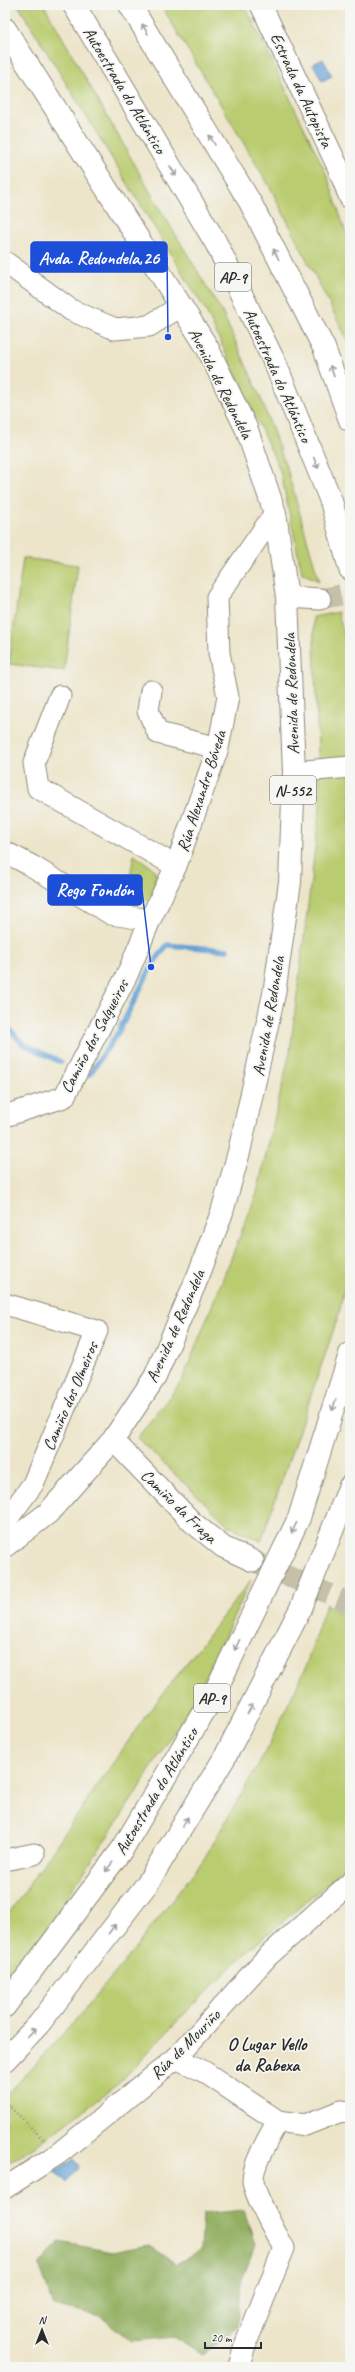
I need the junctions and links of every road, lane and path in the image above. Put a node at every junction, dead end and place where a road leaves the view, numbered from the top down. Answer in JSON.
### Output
{"nodes":[{"id":1,"x":74,"y":5,"type":"edge"},
{"id":2,"x":130,"y":5,"type":"edge"},
{"id":3,"x":262,"y":5,"type":"edge"},
{"id":4,"x":5,"y":29,"type":"edge"},
{"id":5,"x":350,"y":198,"type":"edge"},
{"id":6,"x":5,"y":262,"type":"edge"},
{"id":7,"x":181,"y":306,"type":"junction"},
{"id":8,"x":350,"y":420,"type":"edge"},
{"id":9,"x":275,"y":513,"type":"junction"},
{"id":10,"x":350,"y":569,"type":"edge"},
{"id":11,"x":287,"y":597,"type":"junction"},
{"id":12,"x":320,"y":599,"type":"tunnel mouth"},
{"id":13,"x":151,"y":691,"type":"dead end"},
{"id":14,"x":60,"y":696,"type":"dead end"},
{"id":15,"x":218,"y":748,"type":"junction"},
{"id":16,"x":350,"y":767,"type":"edge"},
{"id":17,"x":294,"y":772,"type":"junction"},
{"id":18,"x":5,"y":852,"type":"edge"},
{"id":19,"x":176,"y":866,"type":"junction"},
{"id":20,"x":150,"y":920,"type":"junction"},
{"id":21,"x":5,"y":1116,"type":"edge"},
{"id":22,"x":5,"y":1304,"type":"edge"},
{"id":23,"x":350,"y":1354,"type":"edge"},
{"id":24,"x":114,"y":1440,"type":"junction"},
{"id":25,"x":350,"y":1486,"type":"edge"},
{"id":26,"x":5,"y":1522,"type":"edge"},
{"id":27,"x":5,"y":1546,"type":"edge"},
{"id":28,"x":253,"y":1561,"type":"tunnel mouth"},
{"id":29,"x":34,"y":1854,"type":"dead end"},
{"id":30,"x":5,"y":1860,"type":"edge"},
{"id":31,"x":350,"y":1883,"type":"edge"},
{"id":32,"x":5,"y":2006,"type":"edge"},
{"id":33,"x":176,"y":2058,"type":"junction"},
{"id":34,"x":5,"y":2060,"type":"edge"},
{"id":35,"x":5,"y":2102,"type":"edge"},
{"id":36,"x":350,"y":2112,"type":"edge"},
{"id":37,"x":278,"y":2121,"type":"junction"},
{"id":38,"x":58,"y":2154,"type":"junction"},
{"id":39,"x":5,"y":2188,"type":"edge"},
{"id":40,"x":239,"y":2367,"type":"edge"}],
"edges":[{"from":1,"to":10,"type":"highway","name":"Autoestrada do Atlántico","number":"AP-9","one_way":true},
{"from":8,"to":2,"type":"highway","one_way":true},
{"from":3,"to":5,"type":"street","name":"Estrada da Autopista"},
{"from":4,"to":7,"type":"highway","name":"Avenida de Redondela","number":"N-552"},
{"from":6,"to":7,"type":"street"},
{"from":7,"to":9,"type":"highway","name":"Avenida de Redondela","number":"N-552"},
{"from":9,"to":11,"type":"highway","name":"Avenida de Redondela","number":"N-552"},
{"from":9,"to":15,"type":"street","name":"Rúa Alexandre Bóveda"},
{"from":11,"to":12,"type":"street"},
{"from":11,"to":17,"type":"highway","name":"Avenida de Redondela","number":"N-552"},
{"from":13,"to":15,"type":"street"},
{"from":14,"to":19,"type":"street"},
{"from":15,"to":19,"type":"street","name":"Rúa Alexandre Bóveda"},
{"from":16,"to":17,"type":"street"},
{"from":17,"to":24,"type":"highway","name":"Avenida de Redondela","number":"N-552"},
{"from":18,"to":20,"type":"street"},
{"from":19,"to":20,"type":"street","name":"Rúa Alexandre Bóveda"},
{"from":20,"to":21,"type":"street","name":"Camiño dos Salgueiros"},
{"from":22,"to":26,"type":"street","name":"Camiño dos Olmeiros"},
{"from":23,"to":32,"type":"highway","name":"Autoestrada do Atlántico","number":"AP-9","one_way":true},
{"from":24,"to":27,"type":"highway","name":"Avenida de Redondela","number":"N-552"},
{"from":24,"to":28,"type":"street","name":"Camiño da Fraga"},
{"from":34,"to":25,"type":"highway","number":"AP-9","one_way":true},
{"from":29,"to":30,"type":"street"},
{"from":31,"to":33,"type":"street","name":"Rúa de Mouriño"},
{"from":33,"to":37,"type":"street"},
{"from":33,"to":38,"type":"street","name":"Rúa de Mouriño"},
{"from":35,"to":38,"type":"path"},
{"from":36,"to":37,"type":"street"},
{"from":37,"to":40,"type":"street"},
{"from":38,"to":39,"type":"street","name":"Rúa de Mouriño"}]}
